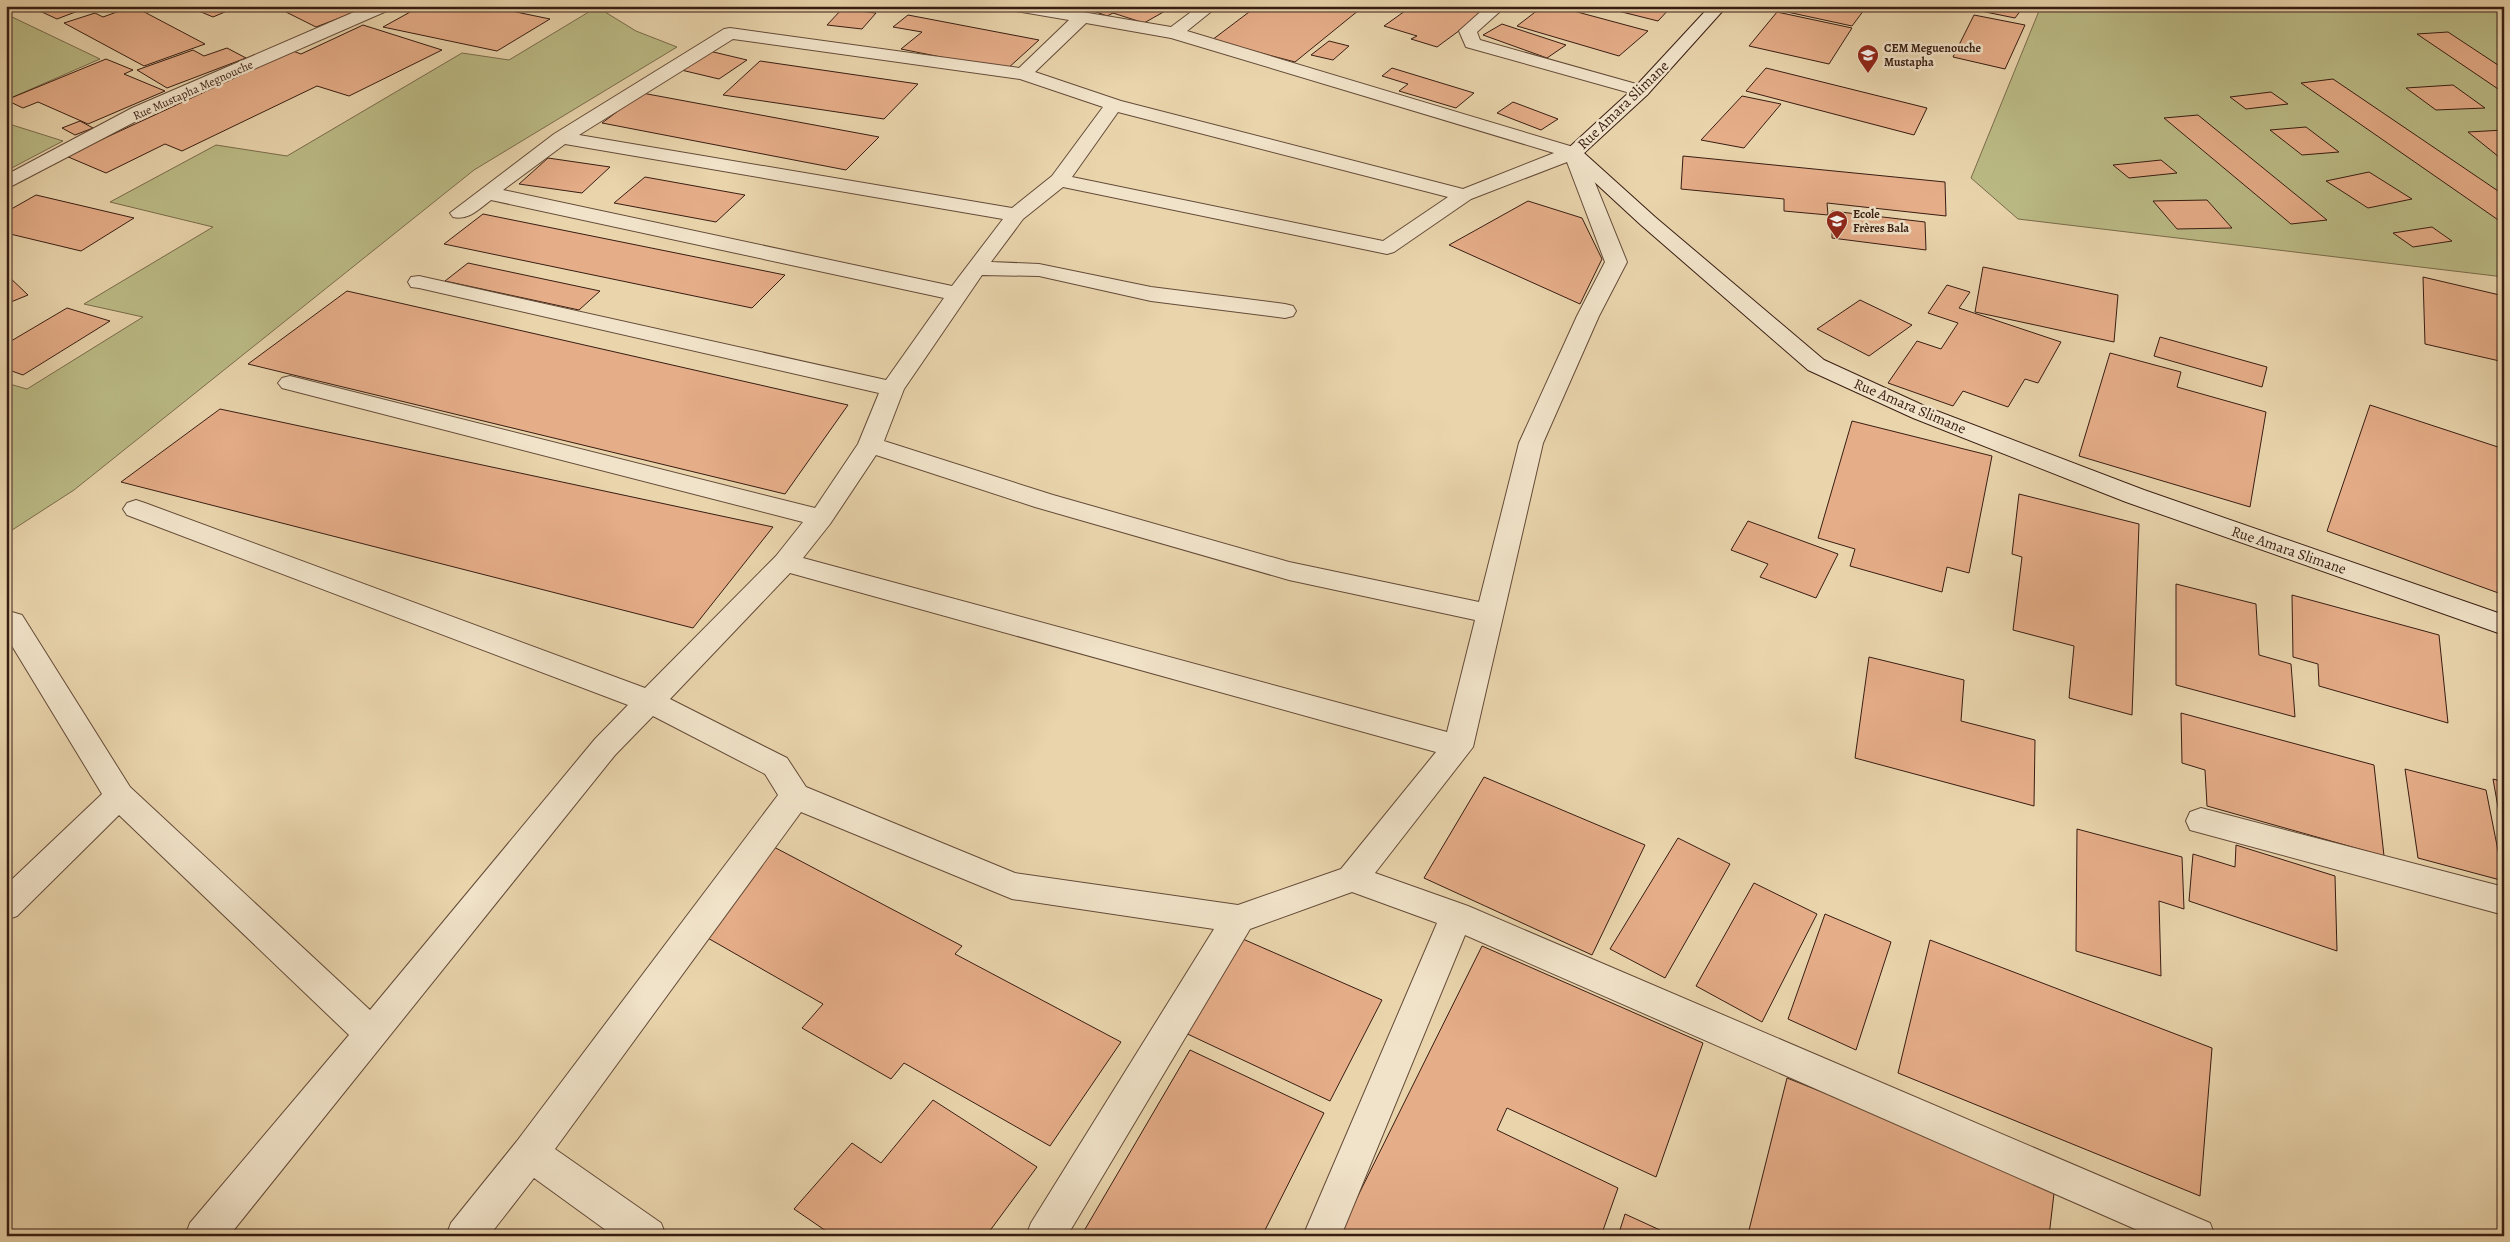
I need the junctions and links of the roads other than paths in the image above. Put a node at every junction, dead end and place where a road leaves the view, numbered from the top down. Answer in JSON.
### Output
{"nodes":[{"id":1,"x":383,"y":6,"type":"edge"},
{"id":2,"x":1016,"y":6,"type":"edge"},
{"id":3,"x":1210,"y":6,"type":"edge"},
{"id":4,"x":1498,"y":6,"type":"edge"},
{"id":5,"x":1718,"y":6,"type":"edge"},
{"id":6,"x":1081,"y":18,"type":"junction"},
{"id":7,"x":1174,"y":33,"type":"junction"},
{"id":8,"x":1023,"y":74,"type":"junction"},
{"id":9,"x":1641,"y":91,"type":"junction"},
{"id":10,"x":1114,"y":105,"type":"junction"},
{"id":11,"x":561,"y":138,"type":"junction"},
{"id":12,"x":1573,"y":153,"type":"junction"},
{"id":13,"x":1059,"y":180,"type":"junction"},
{"id":14,"x":6,"y":183,"type":"edge"},
{"id":15,"x":487,"y":192,"type":"junction"},
{"id":16,"x":1464,"y":195,"type":"junction"},
{"id":17,"x":460,"y":213,"type":"dead end"},
{"id":18,"x":1016,"y":215,"type":"junction"},
{"id":19,"x":976,"y":268,"type":"junction"},
{"id":20,"x":419,"y":282,"type":"dead end"},
{"id":21,"x":958,"y":294,"type":"junction"},
{"id":22,"x":1285,"y":311,"type":"dead end"},
{"id":23,"x":290,"y":382,"type":"dead end"},
{"id":24,"x":892,"y":389,"type":"junction"},
{"id":25,"x":870,"y":445,"type":"junction"},
{"id":26,"x":136,"y":509,"type":"dead end"},
{"id":27,"x":821,"y":518,"type":"junction"},
{"id":28,"x":785,"y":562,"type":"junction"},
{"id":29,"x":1490,"y":614,"type":"junction"},
{"id":30,"x":12,"y":622,"type":"dead end"},
{"id":31,"x":2504,"y":625,"type":"edge"},
{"id":32,"x":651,"y":702,"type":"junction"},
{"id":33,"x":1458,"y":746,"type":"junction"},
{"id":34,"x":119,"y":796,"type":"junction"},
{"id":35,"x":795,"y":796,"type":"junction"},
{"id":36,"x":2201,"y":822,"type":"dead end"},
{"id":37,"x":1352,"y":878,"type":"junction"},
{"id":38,"x":2504,"y":901,"type":"edge"},
{"id":39,"x":6,"y":906,"type":"edge"},
{"id":40,"x":1456,"y":916,"type":"junction"},
{"id":41,"x":1238,"y":919,"type":"junction"},
{"id":42,"x":372,"y":1034,"type":"junction"},
{"id":43,"x":530,"y":1153,"type":"junction"},
{"id":44,"x":204,"y":1236,"type":"edge"},
{"id":45,"x":465,"y":1236,"type":"edge"},
{"id":46,"x":647,"y":1236,"type":"edge"},
{"id":47,"x":1045,"y":1236,"type":"edge"},
{"id":48,"x":1322,"y":1236,"type":"edge"},
{"id":49,"x":2196,"y":1236,"type":"edge"}],
"edges":[{"from":1,"to":14,"type":"street","name":"Rue Mustapha Megnouche"},
{"from":2,"to":6,"type":"street"},
{"from":3,"to":7,"type":"street"},
{"from":4,"to":9,"type":"street"},
{"from":5,"to":9,"type":"street","name":"Rue Amara Slimane"},
{"from":6,"to":7,"type":"street"},
{"from":6,"to":8,"type":"street"},
{"from":7,"to":12,"type":"street"},
{"from":8,"to":10,"type":"street"},
{"from":8,"to":11,"type":"street"},
{"from":9,"to":12,"type":"street","name":"Rue Amara Slimane"},
{"from":10,"to":13,"type":"street"},
{"from":10,"to":16,"type":"street"},
{"from":11,"to":15,"type":"street"},
{"from":11,"to":18,"type":"street"},
{"from":12,"to":16,"type":"street"},
{"from":12,"to":29,"type":"street"},
{"from":12,"to":31,"type":"street","name":"Rue Amara Slimane"},
{"from":13,"to":16,"type":"street"},
{"from":13,"to":18,"type":"street"},
{"from":15,"to":17,"type":"street"},
{"from":15,"to":21,"type":"street"},
{"from":18,"to":19,"type":"street"},
{"from":19,"to":21,"type":"street"},
{"from":19,"to":22,"type":"street"},
{"from":20,"to":24,"type":"street"},
{"from":21,"to":24,"type":"street"},
{"from":23,"to":27,"type":"street"},
{"from":24,"to":25,"type":"street"},
{"from":25,"to":27,"type":"street"},
{"from":25,"to":29,"type":"street"},
{"from":26,"to":32,"type":"street"},
{"from":27,"to":28,"type":"street"},
{"from":28,"to":32,"type":"street"},
{"from":28,"to":33,"type":"street"},
{"from":29,"to":33,"type":"street"},
{"from":30,"to":34,"type":"street"},
{"from":32,"to":35,"type":"street"},
{"from":32,"to":42,"type":"street"},
{"from":33,"to":37,"type":"street"},
{"from":34,"to":39,"type":"street"},
{"from":34,"to":42,"type":"street"},
{"from":35,"to":41,"type":"street"},
{"from":35,"to":43,"type":"street"},
{"from":36,"to":38,"type":"street"},
{"from":37,"to":40,"type":"street"},
{"from":37,"to":41,"type":"street"},
{"from":40,"to":48,"type":"street"},
{"from":40,"to":49,"type":"street"},
{"from":41,"to":47,"type":"street"},
{"from":42,"to":44,"type":"street"},
{"from":43,"to":45,"type":"street"},
{"from":43,"to":46,"type":"street"}]}
